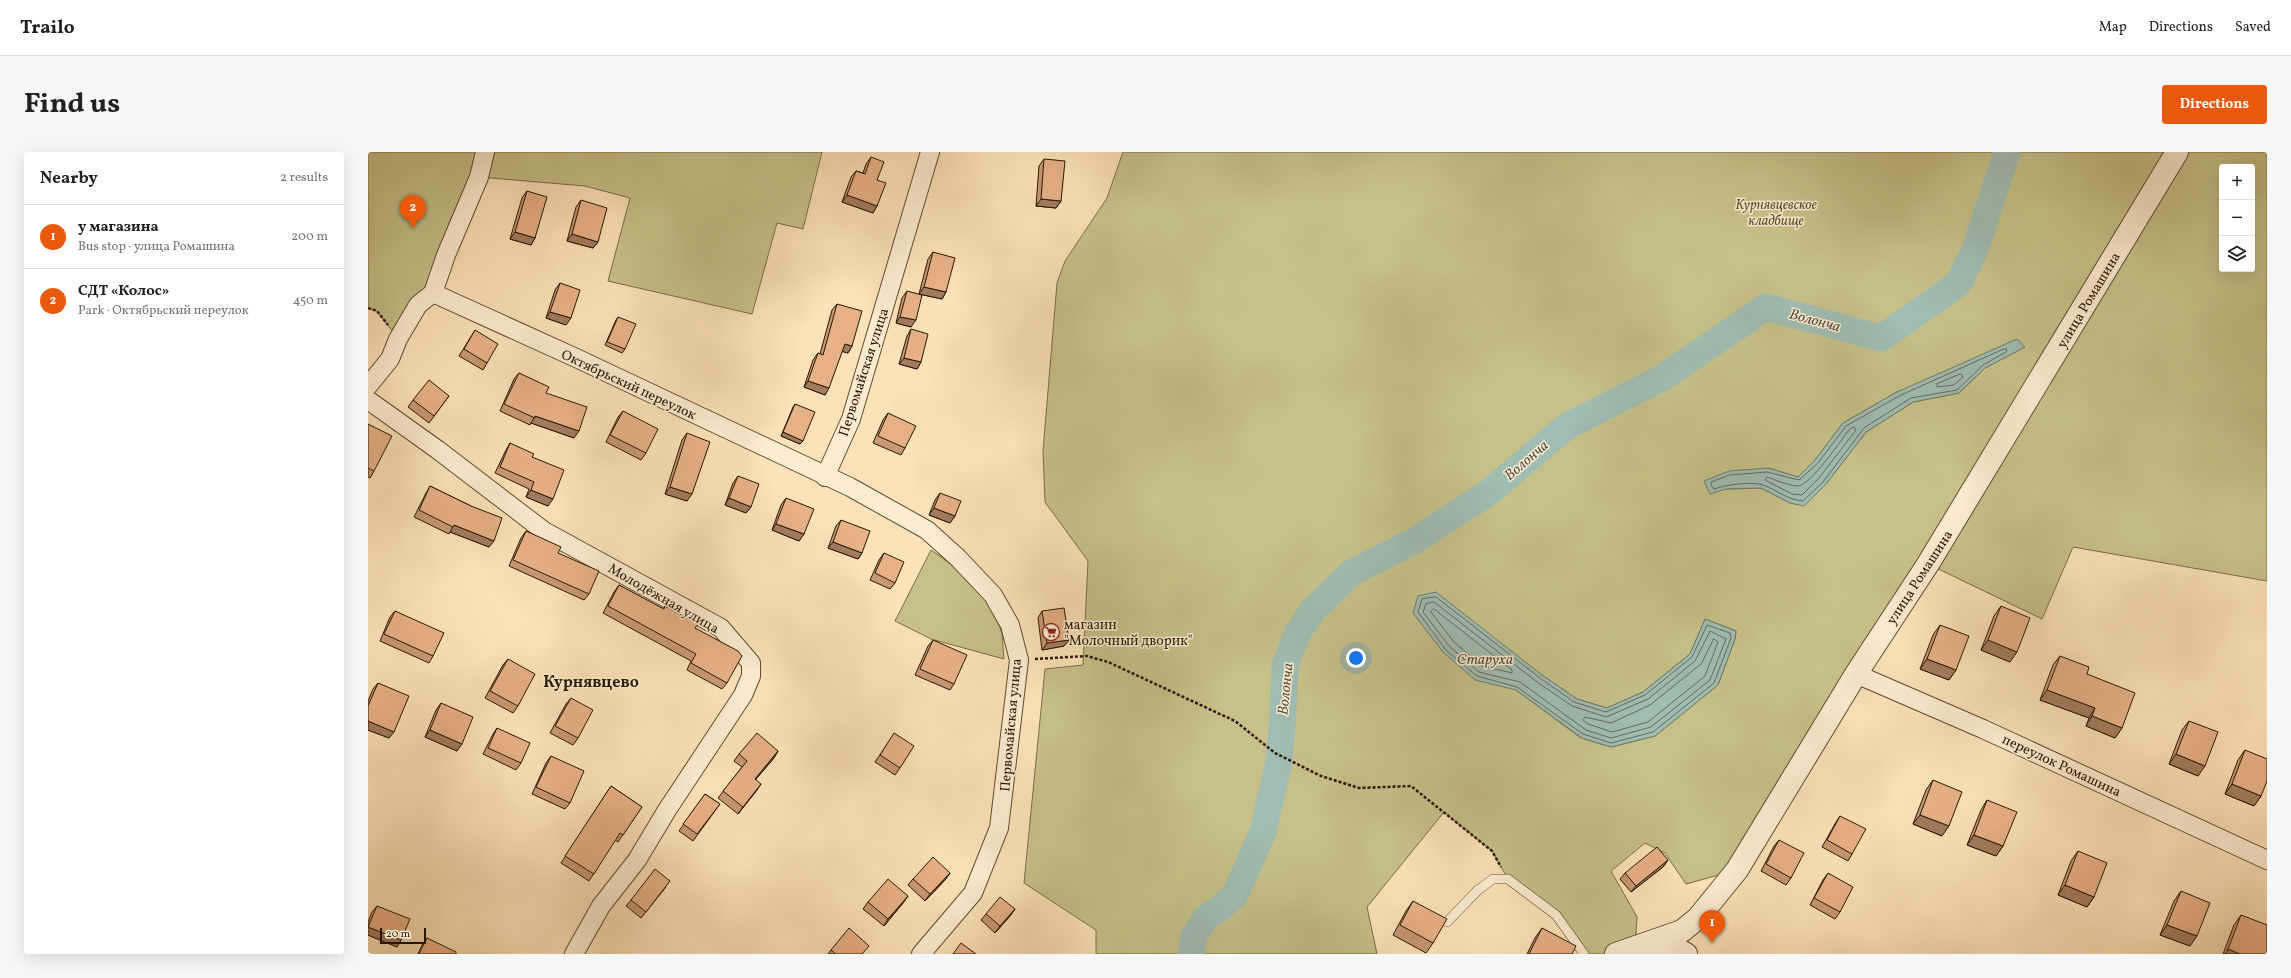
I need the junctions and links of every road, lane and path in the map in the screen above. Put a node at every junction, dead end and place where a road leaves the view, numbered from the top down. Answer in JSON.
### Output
{"nodes":[{"id":1,"x":485,"y":152,"type":"edge"},
{"id":2,"x":930,"y":152,"type":"edge"},
{"id":3,"x":2177,"y":152,"type":"edge"},
{"id":4,"x":433,"y":293,"type":"junction"},
{"id":5,"x":368,"y":308,"type":"edge"},
{"id":6,"x":398,"y":339,"type":"junction"},
{"id":7,"x":368,"y":386,"type":"edge"},
{"id":8,"x":368,"y":400,"type":"edge"},
{"id":9,"x":825,"y":477,"type":"junction"},
{"id":10,"x":1019,"y":660,"type":"junction"},
{"id":11,"x":1856,"y":674,"type":"junction"},
{"id":12,"x":2267,"y":860,"type":"edge"},
{"id":13,"x":1508,"y":879,"type":"junction"},
{"id":14,"x":1698,"y":918,"type":"junction"},
{"id":15,"x":1447,"y":922,"type":"edge"},
{"id":16,"x":1626,"y":951,"type":"edge"},
{"id":17,"x":574,"y":954,"type":"edge"},
{"id":18,"x":921,"y":954,"type":"edge"},
{"id":19,"x":1584,"y":954,"type":"edge"},
{"id":20,"x":1686,"y":954,"type":"edge"},
{"id":21,"x":1697,"y":954,"type":"edge"}],
"edges":[{"from":1,"to":4,"type":"street"},
{"from":2,"to":9,"type":"street","name":"Первомайская улица"},
{"from":3,"to":11,"type":"street","name":"улица Ромашина"},
{"from":4,"to":6,"type":"street"},
{"from":4,"to":9,"type":"street","name":"Октябрьский переулок"},
{"from":5,"to":6,"type":"path"},
{"from":6,"to":7,"type":"street"},
{"from":8,"to":17,"type":"street","name":"Молодёжная улица"},
{"from":9,"to":10,"type":"street","name":"Первомайская улица"},
{"from":10,"to":13,"type":"path"},
{"from":10,"to":18,"type":"street","name":"Первомайская улица"},
{"from":11,"to":12,"type":"street","name":"переулок Ромашина"},
{"from":11,"to":14,"type":"street","name":"улица Ромашина"},
{"from":13,"to":15,"type":"lane"},
{"from":13,"to":19,"type":"lane"},
{"from":14,"to":16,"type":"street","name":"улица Ромашина"},
{"from":14,"to":21,"type":"street"},
{"from":16,"to":20,"type":"street"}]}
